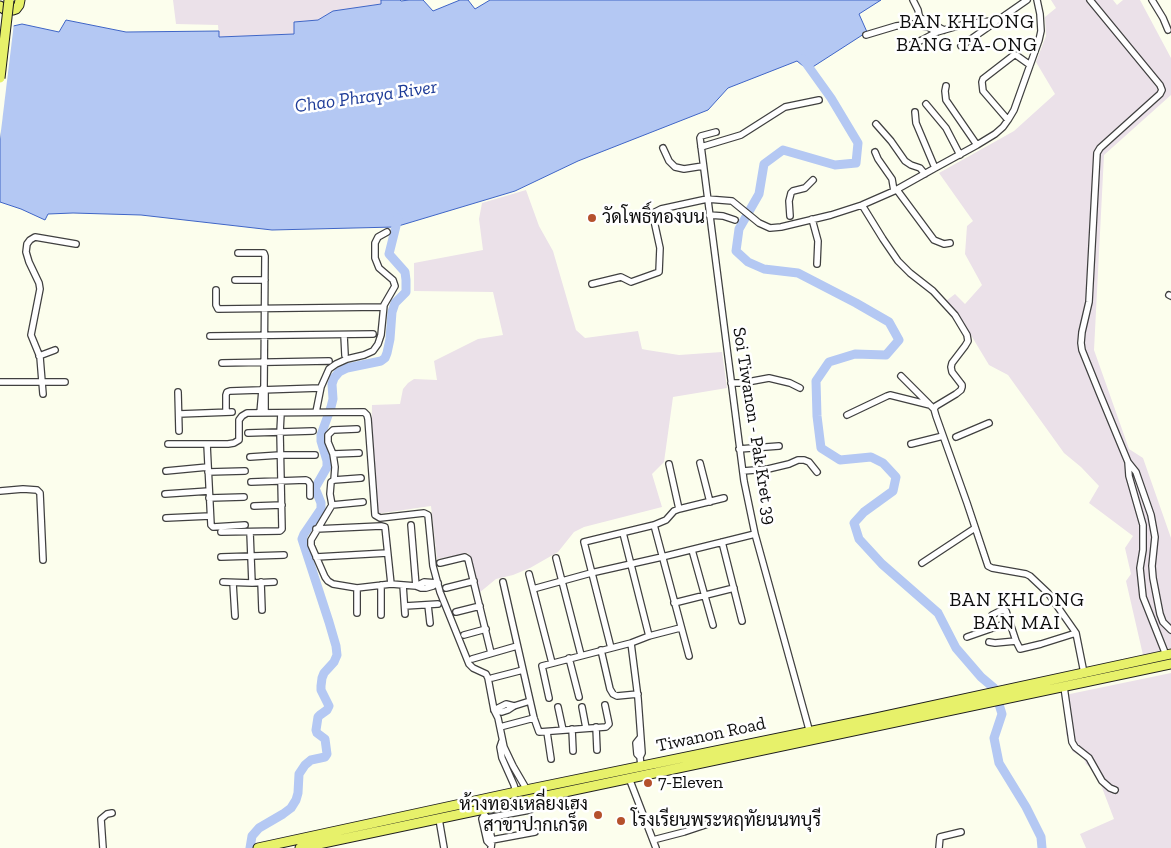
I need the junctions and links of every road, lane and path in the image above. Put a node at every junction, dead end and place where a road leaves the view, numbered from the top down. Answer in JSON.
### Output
{"nodes":[{"id":1,"x":9,"y":0,"type":"edge"},
{"id":2,"x":20,"y":0,"type":"edge"},
{"id":3,"x":913,"y":0,"type":"edge"},
{"id":4,"x":1027,"y":0,"type":"edge"},
{"id":5,"x":1037,"y":0,"type":"edge"},
{"id":6,"x":1090,"y":0,"type":"edge"},
{"id":7,"x":1152,"y":0,"type":"edge"},
{"id":8,"x":0,"y":6,"type":"edge"},
{"id":9,"x":919,"y":17,"type":"junction"},
{"id":10,"x":999,"y":20,"type":"junction"},
{"id":11,"x":921,"y":25,"type":"junction"},
{"id":12,"x":1168,"y":30,"type":"dead end"},
{"id":13,"x":940,"y":31,"type":"junction"},
{"id":14,"x":866,"y":35,"type":"dead end"},
{"id":15,"x":909,"y":46,"type":"dead end"},
{"id":16,"x":961,"y":46,"type":"dead end"},
{"id":17,"x":1030,"y":65,"type":"junction"},
{"id":18,"x":0,"y":78,"type":"edge"},
{"id":19,"x":946,"y":86,"type":"dead end"},
{"id":20,"x":819,"y":100,"type":"dead end"},
{"id":21,"x":926,"y":104,"type":"dead end"},
{"id":22,"x":915,"y":112,"type":"dead end"},
{"id":23,"x":1008,"y":120,"type":"junction"},
{"id":24,"x":876,"y":124,"type":"dead end"},
{"id":25,"x":716,"y":132,"type":"dead end"},
{"id":26,"x":977,"y":145,"type":"junction"},
{"id":27,"x":701,"y":147,"type":"junction"},
{"id":28,"x":663,"y":148,"type":"dead end"},
{"id":29,"x":876,"y":152,"type":"dead end"},
{"id":30,"x":960,"y":155,"type":"junction"},
{"id":31,"x":704,"y":166,"type":"junction"},
{"id":32,"x":935,"y":168,"type":"junction"},
{"id":33,"x":925,"y":174,"type":"junction"},
{"id":34,"x":813,"y":180,"type":"dead end"},
{"id":35,"x":896,"y":191,"type":"junction"},
{"id":36,"x":707,"y":199,"type":"junction"},
{"id":37,"x":862,"y":205,"type":"junction"},
{"id":38,"x":709,"y":215,"type":"junction"},
{"id":39,"x":812,"y":219,"type":"junction"},
{"id":40,"x":735,"y":220,"type":"dead end"},
{"id":41,"x":791,"y":220,"type":"junction"},
{"id":42,"x":387,"y":232,"type":"dead end"},
{"id":43,"x":950,"y":243,"type":"dead end"},
{"id":44,"x":76,"y":244,"type":"dead end"},
{"id":45,"x":238,"y":253,"type":"dead end"},
{"id":46,"x":818,"y":261,"type":"dead end"},
{"id":47,"x":235,"y":280,"type":"dead end"},
{"id":48,"x":265,"y":280,"type":"junction"},
{"id":49,"x":592,"y":284,"type":"dead end"},
{"id":50,"x":216,"y":290,"type":"dead end"},
{"id":51,"x":383,"y":307,"type":"junction"},
{"id":52,"x":265,"y":308,"type":"junction"},
{"id":53,"x":344,"y":334,"type":"junction"},
{"id":54,"x":373,"y":334,"type":"dead end"},
{"id":55,"x":265,"y":335,"type":"junction"},
{"id":56,"x":210,"y":336,"type":"dead end"},
{"id":57,"x":55,"y":350,"type":"dead end"},
{"id":58,"x":345,"y":355,"type":"dead end"},
{"id":59,"x":40,"y":356,"type":"junction"},
{"id":60,"x":329,"y":362,"type":"dead end"},
{"id":61,"x":222,"y":363,"type":"dead end"},
{"id":62,"x":264,"y":363,"type":"junction"},
{"id":63,"x":901,"y":376,"type":"dead end"},
{"id":64,"x":0,"y":382,"type":"edge"},
{"id":65,"x":43,"y":382,"type":"junction"},
{"id":66,"x":65,"y":382,"type":"dead end"},
{"id":67,"x":731,"y":383,"type":"junction"},
{"id":68,"x":320,"y":388,"type":"junction"},
{"id":69,"x":800,"y":388,"type":"dead end"},
{"id":70,"x":264,"y":389,"type":"junction"},
{"id":71,"x":178,"y":392,"type":"dead end"},
{"id":72,"x":44,"y":394,"type":"dead end"},
{"id":73,"x":932,"y":407,"type":"junction"},
{"id":74,"x":317,"y":412,"type":"junction"},
{"id":75,"x":263,"y":413,"type":"junction"},
{"id":76,"x":281,"y":413,"type":"junction"},
{"id":77,"x":179,"y":414,"type":"junction"},
{"id":78,"x":847,"y":415,"type":"dead end"},
{"id":79,"x":989,"y":423,"type":"dead end"},
{"id":80,"x":357,"y":429,"type":"dead end"},
{"id":81,"x":179,"y":431,"type":"dead end"},
{"id":82,"x":313,"y":431,"type":"dead end"},
{"id":83,"x":280,"y":432,"type":"junction"},
{"id":84,"x":248,"y":433,"type":"dead end"},
{"id":85,"x":956,"y":437,"type":"dead end"},
{"id":86,"x":945,"y":439,"type":"junction"},
{"id":87,"x":168,"y":444,"type":"dead end"},
{"id":88,"x":207,"y":444,"type":"junction"},
{"id":89,"x":911,"y":444,"type":"dead end"},
{"id":90,"x":779,"y":446,"type":"dead end"},
{"id":91,"x":739,"y":450,"type":"junction"},
{"id":92,"x":359,"y":453,"type":"dead end"},
{"id":93,"x":333,"y":454,"type":"junction"},
{"id":94,"x":280,"y":455,"type":"junction"},
{"id":95,"x":315,"y":455,"type":"dead end"},
{"id":96,"x":250,"y":457,"type":"dead end"},
{"id":97,"x":1128,"y":462,"type":"junction"},
{"id":98,"x":700,"y":463,"type":"dead end"},
{"id":99,"x":669,"y":464,"type":"dead end"},
{"id":100,"x":166,"y":470,"type":"dead end"},
{"id":101,"x":208,"y":470,"type":"junction"},
{"id":102,"x":245,"y":471,"type":"dead end"},
{"id":103,"x":743,"y":471,"type":"junction"},
{"id":104,"x":817,"y":472,"type":"dead end"},
{"id":105,"x":361,"y":478,"type":"dead end"},
{"id":106,"x":334,"y":480,"type":"junction"},
{"id":107,"x":282,"y":481,"type":"junction"},
{"id":108,"x":251,"y":482,"type":"dead end"},
{"id":109,"x":0,"y":491,"type":"edge"},
{"id":110,"x":165,"y":494,"type":"dead end"},
{"id":111,"x":209,"y":495,"type":"junction"},
{"id":112,"x":310,"y":496,"type":"dead end"},
{"id":113,"x":244,"y":497,"type":"dead end"},
{"id":114,"x":724,"y":498,"type":"dead end"},
{"id":115,"x":364,"y":502,"type":"dead end"},
{"id":116,"x":710,"y":502,"type":"junction"},
{"id":117,"x":282,"y":505,"type":"junction"},
{"id":118,"x":332,"y":505,"type":"junction"},
{"id":119,"x":254,"y":506,"type":"dead end"},
{"id":120,"x":679,"y":509,"type":"junction"},
{"id":121,"x":210,"y":516,"type":"junction"},
{"id":122,"x":166,"y":518,"type":"dead end"},
{"id":123,"x":411,"y":524,"type":"dead end"},
{"id":124,"x":245,"y":525,"type":"dead end"},
{"id":125,"x":654,"y":525,"type":"junction"},
{"id":126,"x":975,"y":528,"type":"junction"},
{"id":127,"x":316,"y":529,"type":"junction"},
{"id":128,"x":221,"y":532,"type":"dead end"},
{"id":129,"x":250,"y":532,"type":"junction"},
{"id":130,"x":623,"y":533,"type":"junction"},
{"id":131,"x":755,"y":534,"type":"junction"},
{"id":132,"x":722,"y":542,"type":"junction"},
{"id":133,"x":692,"y":550,"type":"junction"},
{"id":134,"x":387,"y":553,"type":"junction"},
{"id":135,"x":284,"y":555,"type":"dead end"},
{"id":136,"x":250,"y":556,"type":"junction"},
{"id":137,"x":221,"y":557,"type":"dead end"},
{"id":138,"x":316,"y":557,"type":"junction"},
{"id":139,"x":556,"y":558,"type":"dead end"},
{"id":140,"x":662,"y":558,"type":"junction"},
{"id":141,"x":43,"y":560,"type":"dead end"},
{"id":142,"x":440,"y":563,"type":"dead end"},
{"id":143,"x":922,"y":563,"type":"dead end"},
{"id":144,"x":631,"y":564,"type":"junction"},
{"id":145,"x":591,"y":573,"type":"junction"},
{"id":146,"x":529,"y":574,"type":"dead end"},
{"id":147,"x":474,"y":581,"type":"junction"},
{"id":148,"x":562,"y":581,"type":"junction"},
{"id":149,"x":223,"y":582,"type":"dead end"},
{"id":150,"x":261,"y":582,"type":"junction"},
{"id":151,"x":274,"y":582,"type":"dead end"},
{"id":152,"x":503,"y":582,"type":"dead end"},
{"id":153,"x":234,"y":583,"type":"junction"},
{"id":154,"x":252,"y":583,"type":"junction"},
{"id":155,"x":438,"y":583,"type":"junction"},
{"id":156,"x":391,"y":584,"type":"junction"},
{"id":157,"x":381,"y":585,"type":"junction"},
{"id":158,"x":403,"y":585,"type":"junction"},
{"id":159,"x":416,"y":586,"type":"junction"},
{"id":160,"x":357,"y":588,"type":"junction"},
{"id":161,"x":446,"y":588,"type":"dead end"},
{"id":162,"x":734,"y":588,"type":"junction"},
{"id":163,"x":533,"y":589,"type":"junction"},
{"id":164,"x":705,"y":596,"type":"junction"},
{"id":165,"x":674,"y":603,"type":"junction"},
{"id":166,"x":438,"y":604,"type":"dead end"},
{"id":167,"x":428,"y":605,"type":"junction"},
{"id":168,"x":404,"y":606,"type":"junction"},
{"id":169,"x":480,"y":606,"type":"junction"},
{"id":170,"x":262,"y":610,"type":"dead end"},
{"id":171,"x":456,"y":612,"type":"dead end"},
{"id":172,"x":357,"y":613,"type":"dead end"},
{"id":173,"x":405,"y":614,"type":"dead end"},
{"id":174,"x":1160,"y":614,"type":"junction"},
{"id":175,"x":381,"y":615,"type":"dead end"},
{"id":176,"x":992,"y":615,"type":"dead end"},
{"id":177,"x":235,"y":616,"type":"dead end"},
{"id":178,"x":1150,"y":617,"type":"junction"},
{"id":179,"x":742,"y":621,"type":"dead end"},
{"id":180,"x":1010,"y":622,"type":"junction"},
{"id":181,"x":430,"y":623,"type":"dead end"},
{"id":182,"x":713,"y":624,"type":"dead end"},
{"id":183,"x":680,"y":628,"type":"junction"},
{"id":184,"x":486,"y":629,"type":"junction"},
{"id":185,"x":1171,"y":630,"type":"edge"},
{"id":186,"x":1076,"y":632,"type":"junction"},
{"id":187,"x":464,"y":635,"type":"dead end"},
{"id":188,"x":649,"y":636,"type":"junction"},
{"id":189,"x":967,"y":637,"type":"dead end"},
{"id":190,"x":1016,"y":641,"type":"junction"},
{"id":191,"x":631,"y":642,"type":"junction"},
{"id":192,"x":989,"y":642,"type":"dead end"},
{"id":193,"x":518,"y":646,"type":"junction"},
{"id":194,"x":611,"y":648,"type":"junction"},
{"id":195,"x":601,"y":650,"type":"junction"},
{"id":196,"x":492,"y":653,"type":"junction"},
{"id":197,"x":581,"y":655,"type":"junction"},
{"id":198,"x":1168,"y":655,"type":"edge"},
{"id":199,"x":688,"y":656,"type":"dead end"},
{"id":200,"x":472,"y":658,"type":"dead end"},
{"id":201,"x":569,"y":658,"type":"junction"},
{"id":202,"x":552,"y":663,"type":"junction"},
{"id":203,"x":1171,"y":664,"type":"edge"},
{"id":204,"x":523,"y":670,"type":"junction"},
{"id":205,"x":1084,"y":673,"type":"junction"},
{"id":206,"x":492,"y":678,"type":"dead end"},
{"id":207,"x":1064,"y":687,"type":"junction"},
{"id":208,"x":638,"y":694,"type":"junction"},
{"id":209,"x":1009,"y":694,"type":"junction"},
{"id":210,"x":579,"y":696,"type":"dead end"},
{"id":211,"x":549,"y":698,"type":"dead end"},
{"id":212,"x":530,"y":700,"type":"junction"},
{"id":213,"x":605,"y":705,"type":"dead end"},
{"id":214,"x":558,"y":707,"type":"dead end"},
{"id":215,"x":582,"y":707,"type":"dead end"},
{"id":216,"x":494,"y":710,"type":"junction"},
{"id":217,"x":534,"y":718,"type":"junction"},
{"id":218,"x":500,"y":726,"type":"junction"},
{"id":219,"x":596,"y":727,"type":"junction"},
{"id":220,"x":586,"y":728,"type":"junction"},
{"id":221,"x":572,"y":729,"type":"junction"},
{"id":222,"x":563,"y":730,"type":"junction"},
{"id":223,"x":547,"y":732,"type":"junction"},
{"id":224,"x":811,"y":736,"type":"junction"},
{"id":225,"x":502,"y":739,"type":"junction"},
{"id":226,"x":597,"y":750,"type":"dead end"},
{"id":227,"x":573,"y":751,"type":"dead end"},
{"id":228,"x":551,"y":759,"type":"dead end"},
{"id":229,"x":640,"y":762,"type":"junction"},
{"id":230,"x":629,"y":778,"type":"junction"},
{"id":231,"x":527,"y":790,"type":"junction"},
{"id":232,"x":1115,"y":790,"type":"dead end"},
{"id":233,"x":516,"y":792,"type":"junction"},
{"id":234,"x":530,"y":810,"type":"dead end"},
{"id":235,"x":112,"y":813,"type":"dead end"},
{"id":236,"x":484,"y":815,"type":"junction"},
{"id":237,"x":439,"y":819,"type":"junction"},
{"id":238,"x":412,"y":820,"type":"junction"},
{"id":239,"x":714,"y":822,"type":"dead end"},
{"id":240,"x":535,"y":832,"type":"dead end"},
{"id":241,"x":961,"y":832,"type":"dead end"},
{"id":242,"x":653,"y":840,"type":"junction"},
{"id":243,"x":491,"y":844,"type":"edge"},
{"id":244,"x":103,"y":848,"type":"edge"},
{"id":245,"x":258,"y":848,"type":"edge"},
{"id":246,"x":300,"y":848,"type":"edge"},
{"id":247,"x":444,"y":848,"type":"edge"},
{"id":248,"x":656,"y":848,"type":"edge"},
{"id":249,"x":940,"y":848,"type":"edge"}],
"edges":[{"from":1,"to":18,"type":"main road","bridge":true},
{"from":2,"to":8,"type":"main road"},
{"from":3,"to":9,"type":"street"},
{"from":4,"to":10,"type":"street"},
{"from":5,"to":17,"type":"street"},
{"from":6,"to":97,"type":"street"},
{"from":7,"to":12,"type":"street"},
{"from":9,"to":11,"type":"street"},
{"from":9,"to":13,"type":"street"},
{"from":10,"to":13,"type":"street"},
{"from":10,"to":16,"type":"street"},
{"from":11,"to":13,"type":"street"},
{"from":11,"to":14,"type":"street"},
{"from":13,"to":15,"type":"street"},
{"from":17,"to":23,"type":"street"},
{"from":17,"to":23,"type":"street"},
{"from":19,"to":26,"type":"street"},
{"from":20,"to":27,"type":"street"},
{"from":21,"to":30,"type":"street"},
{"from":22,"to":32,"type":"street"},
{"from":23,"to":26,"type":"street"},
{"from":24,"to":33,"type":"street"},
{"from":25,"to":27,"type":"street"},
{"from":26,"to":30,"type":"street"},
{"from":27,"to":31,"type":"street","name":"Soi Tiwanon - Pak Kret 39"},
{"from":28,"to":31,"type":"street"},
{"from":29,"to":35,"type":"street"},
{"from":30,"to":32,"type":"street"},
{"from":31,"to":36,"type":"street","name":"Soi Tiwanon - Pak Kret 39"},
{"from":32,"to":33,"type":"street"},
{"from":33,"to":35,"type":"street"},
{"from":34,"to":41,"type":"street"},
{"from":35,"to":37,"type":"street"},
{"from":35,"to":43,"type":"street"},
{"from":36,"to":38,"type":"street","name":"Soi Tiwanon - Pak Kret 39"},
{"from":36,"to":41,"type":"street"},
{"from":36,"to":49,"type":"street"},
{"from":37,"to":39,"type":"street"},
{"from":37,"to":73,"type":"street"},
{"from":38,"to":40,"type":"street"},
{"from":38,"to":67,"type":"street","name":"Soi Tiwanon - Pak Kret 39"},
{"from":39,"to":41,"type":"street"},
{"from":39,"to":46,"type":"street"},
{"from":42,"to":51,"type":"street"},
{"from":44,"to":59,"type":"street"},
{"from":45,"to":48,"type":"street"},
{"from":47,"to":48,"type":"street"},
{"from":48,"to":52,"type":"street"},
{"from":50,"to":52,"type":"street"},
{"from":51,"to":52,"type":"street"},
{"from":51,"to":68,"type":"street"},
{"from":52,"to":55,"type":"street"},
{"from":53,"to":54,"type":"street"},
{"from":53,"to":55,"type":"street"},
{"from":53,"to":58,"type":"street"},
{"from":55,"to":56,"type":"street"},
{"from":55,"to":62,"type":"street"},
{"from":57,"to":59,"type":"street"},
{"from":59,"to":65,"type":"street"},
{"from":60,"to":62,"type":"street"},
{"from":61,"to":62,"type":"street"},
{"from":62,"to":70,"type":"street"},
{"from":63,"to":73,"type":"street"},
{"from":64,"to":65,"type":"street"},
{"from":65,"to":66,"type":"street"},
{"from":65,"to":72,"type":"street"},
{"from":67,"to":69,"type":"street"},
{"from":67,"to":91,"type":"street","name":"Soi Tiwanon - Pak Kret 39"},
{"from":68,"to":70,"type":"street"},
{"from":68,"to":74,"type":"street"},
{"from":70,"to":75,"type":"street"},
{"from":70,"to":77,"type":"street"},
{"from":71,"to":77,"type":"street"},
{"from":73,"to":78,"type":"street"},
{"from":73,"to":86,"type":"street"},
{"from":74,"to":76,"type":"street"},
{"from":74,"to":155,"type":"street"},
{"from":75,"to":76,"type":"street"},
{"from":75,"to":88,"type":"street"},
{"from":76,"to":83,"type":"street"},
{"from":77,"to":81,"type":"street"},
{"from":79,"to":85,"type":"street"},
{"from":80,"to":93,"type":"street"},
{"from":82,"to":83,"type":"street"},
{"from":83,"to":84,"type":"street"},
{"from":83,"to":94,"type":"street"},
{"from":86,"to":89,"type":"street"},
{"from":86,"to":126,"type":"street"},
{"from":87,"to":88,"type":"street"},
{"from":88,"to":101,"type":"street"},
{"from":90,"to":91,"type":"street"},
{"from":91,"to":103,"type":"street","name":"Soi Tiwanon - Pak Kret 39"},
{"from":92,"to":93,"type":"street"},
{"from":93,"to":106,"type":"street"},
{"from":94,"to":95,"type":"street"},
{"from":94,"to":96,"type":"street"},
{"from":94,"to":107,"type":"street"},
{"from":97,"to":174,"type":"street"},
{"from":97,"to":178,"type":"street"},
{"from":98,"to":116,"type":"street"},
{"from":99,"to":120,"type":"street"},
{"from":100,"to":101,"type":"street"},
{"from":101,"to":102,"type":"street"},
{"from":101,"to":111,"type":"street"},
{"from":103,"to":104,"type":"street"},
{"from":103,"to":131,"type":"street","name":"Soi Tiwanon - Pak Kret 39"},
{"from":105,"to":106,"type":"street"},
{"from":106,"to":118,"type":"street"},
{"from":107,"to":108,"type":"street"},
{"from":107,"to":112,"type":"street"},
{"from":107,"to":117,"type":"street"},
{"from":109,"to":141,"type":"street"},
{"from":110,"to":111,"type":"street"},
{"from":111,"to":113,"type":"street"},
{"from":111,"to":121,"type":"street"},
{"from":114,"to":116,"type":"street"},
{"from":115,"to":118,"type":"street"},
{"from":116,"to":120,"type":"street"},
{"from":117,"to":119,"type":"street"},
{"from":117,"to":129,"type":"street"},
{"from":118,"to":127,"type":"street"},
{"from":120,"to":125,"type":"street"},
{"from":121,"to":122,"type":"street"},
{"from":121,"to":124,"type":"street"},
{"from":123,"to":159,"type":"street"},
{"from":125,"to":130,"type":"street"},
{"from":125,"to":140,"type":"street"},
{"from":126,"to":143,"type":"street"},
{"from":126,"to":186,"type":"street"},
{"from":127,"to":134,"type":"street"},
{"from":127,"to":138,"type":"street"},
{"from":128,"to":129,"type":"street"},
{"from":129,"to":136,"type":"street"},
{"from":130,"to":144,"type":"street"},
{"from":130,"to":145,"type":"street"},
{"from":131,"to":132,"type":"street"},
{"from":131,"to":224,"type":"street","name":"Soi Tiwanon - Pak Kret 39"},
{"from":132,"to":133,"type":"street"},
{"from":132,"to":162,"type":"street"},
{"from":133,"to":140,"type":"street"},
{"from":133,"to":164,"type":"street"},
{"from":134,"to":138,"type":"street"},
{"from":134,"to":156,"type":"street"},
{"from":135,"to":136,"type":"street"},
{"from":136,"to":137,"type":"street"},
{"from":136,"to":154,"type":"street"},
{"from":138,"to":160,"type":"street"},
{"from":139,"to":148,"type":"street"},
{"from":140,"to":144,"type":"street"},
{"from":140,"to":165,"type":"street"},
{"from":142,"to":147,"type":"street"},
{"from":144,"to":145,"type":"street"},
{"from":144,"to":188,"type":"street"},
{"from":145,"to":148,"type":"street"},
{"from":145,"to":194,"type":"street"},
{"from":146,"to":163,"type":"street"},
{"from":147,"to":161,"type":"street"},
{"from":147,"to":169,"type":"street"},
{"from":148,"to":163,"type":"street"},
{"from":148,"to":197,"type":"street"},
{"from":149,"to":153,"type":"street"},
{"from":150,"to":151,"type":"street"},
{"from":150,"to":154,"type":"street"},
{"from":150,"to":170,"type":"street"},
{"from":152,"to":193,"type":"street"},
{"from":153,"to":154,"type":"street"},
{"from":153,"to":177,"type":"street"},
{"from":155,"to":159,"type":"street"},
{"from":155,"to":216,"type":"street"},
{"from":156,"to":157,"type":"street"},
{"from":156,"to":158,"type":"street"},
{"from":157,"to":160,"type":"street"},
{"from":157,"to":175,"type":"street"},
{"from":158,"to":159,"type":"street"},
{"from":158,"to":168,"type":"street"},
{"from":160,"to":172,"type":"street"},
{"from":162,"to":164,"type":"street"},
{"from":162,"to":179,"type":"street"},
{"from":163,"to":202,"type":"street"},
{"from":164,"to":165,"type":"street"},
{"from":164,"to":182,"type":"street"},
{"from":165,"to":183,"type":"street"},
{"from":166,"to":167,"type":"street"},
{"from":167,"to":168,"type":"street"},
{"from":167,"to":181,"type":"street"},
{"from":168,"to":173,"type":"street"},
{"from":169,"to":171,"type":"street"},
{"from":169,"to":184,"type":"street"},
{"from":174,"to":178,"type":"street"},
{"from":174,"to":185,"type":"street"},
{"from":176,"to":180,"type":"street"},
{"from":178,"to":198,"type":"street"},
{"from":180,"to":189,"type":"street"},
{"from":180,"to":190,"type":"street"},
{"from":183,"to":188,"type":"street"},
{"from":183,"to":199,"type":"street"},
{"from":184,"to":187,"type":"street"},
{"from":184,"to":196,"type":"street"},
{"from":186,"to":190,"type":"street"},
{"from":186,"to":205,"type":"street"},
{"from":188,"to":191,"type":"street"},
{"from":190,"to":192,"type":"street"},
{"from":191,"to":194,"type":"street"},
{"from":191,"to":208,"type":"street"},
{"from":193,"to":196,"type":"street"},
{"from":193,"to":204,"type":"street"},
{"from":194,"to":195,"type":"street"},
{"from":195,"to":197,"type":"street"},
{"from":195,"to":208,"type":"street"},
{"from":196,"to":200,"type":"street"},
{"from":197,"to":201,"type":"street"},
{"from":198,"to":205,"type":"main road","name":"Tiwanon Road"},
{"from":201,"to":202,"type":"street"},
{"from":201,"to":210,"type":"street"},
{"from":202,"to":211,"type":"street"},
{"from":203,"to":207,"type":"main road","name":"Tiwanon Road"},
{"from":204,"to":206,"type":"street"},
{"from":204,"to":212,"type":"street"},
{"from":205,"to":209,"type":"main road","name":"Tiwanon Road"},
{"from":207,"to":209,"type":"main road","name":"Tiwanon Road"},
{"from":207,"to":232,"type":"street"},
{"from":208,"to":229,"type":"street"},
{"from":209,"to":224,"type":"main road","name":"Tiwanon Road"},
{"from":212,"to":216,"type":"street"},
{"from":212,"to":217,"type":"street"},
{"from":213,"to":219,"type":"street"},
{"from":214,"to":222,"type":"street"},
{"from":215,"to":220,"type":"street"},
{"from":216,"to":218,"type":"street"},
{"from":217,"to":218,"type":"street"},
{"from":217,"to":223,"type":"street"},
{"from":218,"to":225,"type":"street"},
{"from":219,"to":220,"type":"street"},
{"from":219,"to":226,"type":"street"},
{"from":220,"to":221,"type":"street"},
{"from":221,"to":222,"type":"street"},
{"from":221,"to":227,"type":"street"},
{"from":222,"to":223,"type":"street"},
{"from":223,"to":228,"type":"street"},
{"from":224,"to":229,"type":"main road","name":"Tiwanon Road"},
{"from":224,"to":230,"type":"main road","name":"Tiwanon Road"},
{"from":225,"to":231,"type":"street"},
{"from":225,"to":233,"type":"street"},
{"from":229,"to":231,"type":"main road","name":"Tiwanon Road"},
{"from":230,"to":236,"type":"main road","name":"Tiwanon Road"},
{"from":230,"to":242,"type":"street"},
{"from":231,"to":233,"type":"main road","name":"Tiwanon Road"},
{"from":233,"to":238,"type":"main road","name":"Tiwanon Road"},
{"from":234,"to":236,"type":"street"},
{"from":235,"to":244,"type":"street"},
{"from":236,"to":237,"type":"main road","name":"Tiwanon Road"},
{"from":236,"to":243,"type":"street"},
{"from":237,"to":238,"type":"main road","name":"Tiwanon Road"},
{"from":237,"to":247,"type":"street"},
{"from":238,"to":245,"type":"main road","name":"Tiwanon Road"},
{"from":238,"to":246,"type":"main road","name":"Tiwanon Road"},
{"from":239,"to":242,"type":"street"},
{"from":240,"to":243,"type":"street"},
{"from":241,"to":249,"type":"street"},
{"from":242,"to":248,"type":"street"}]}
